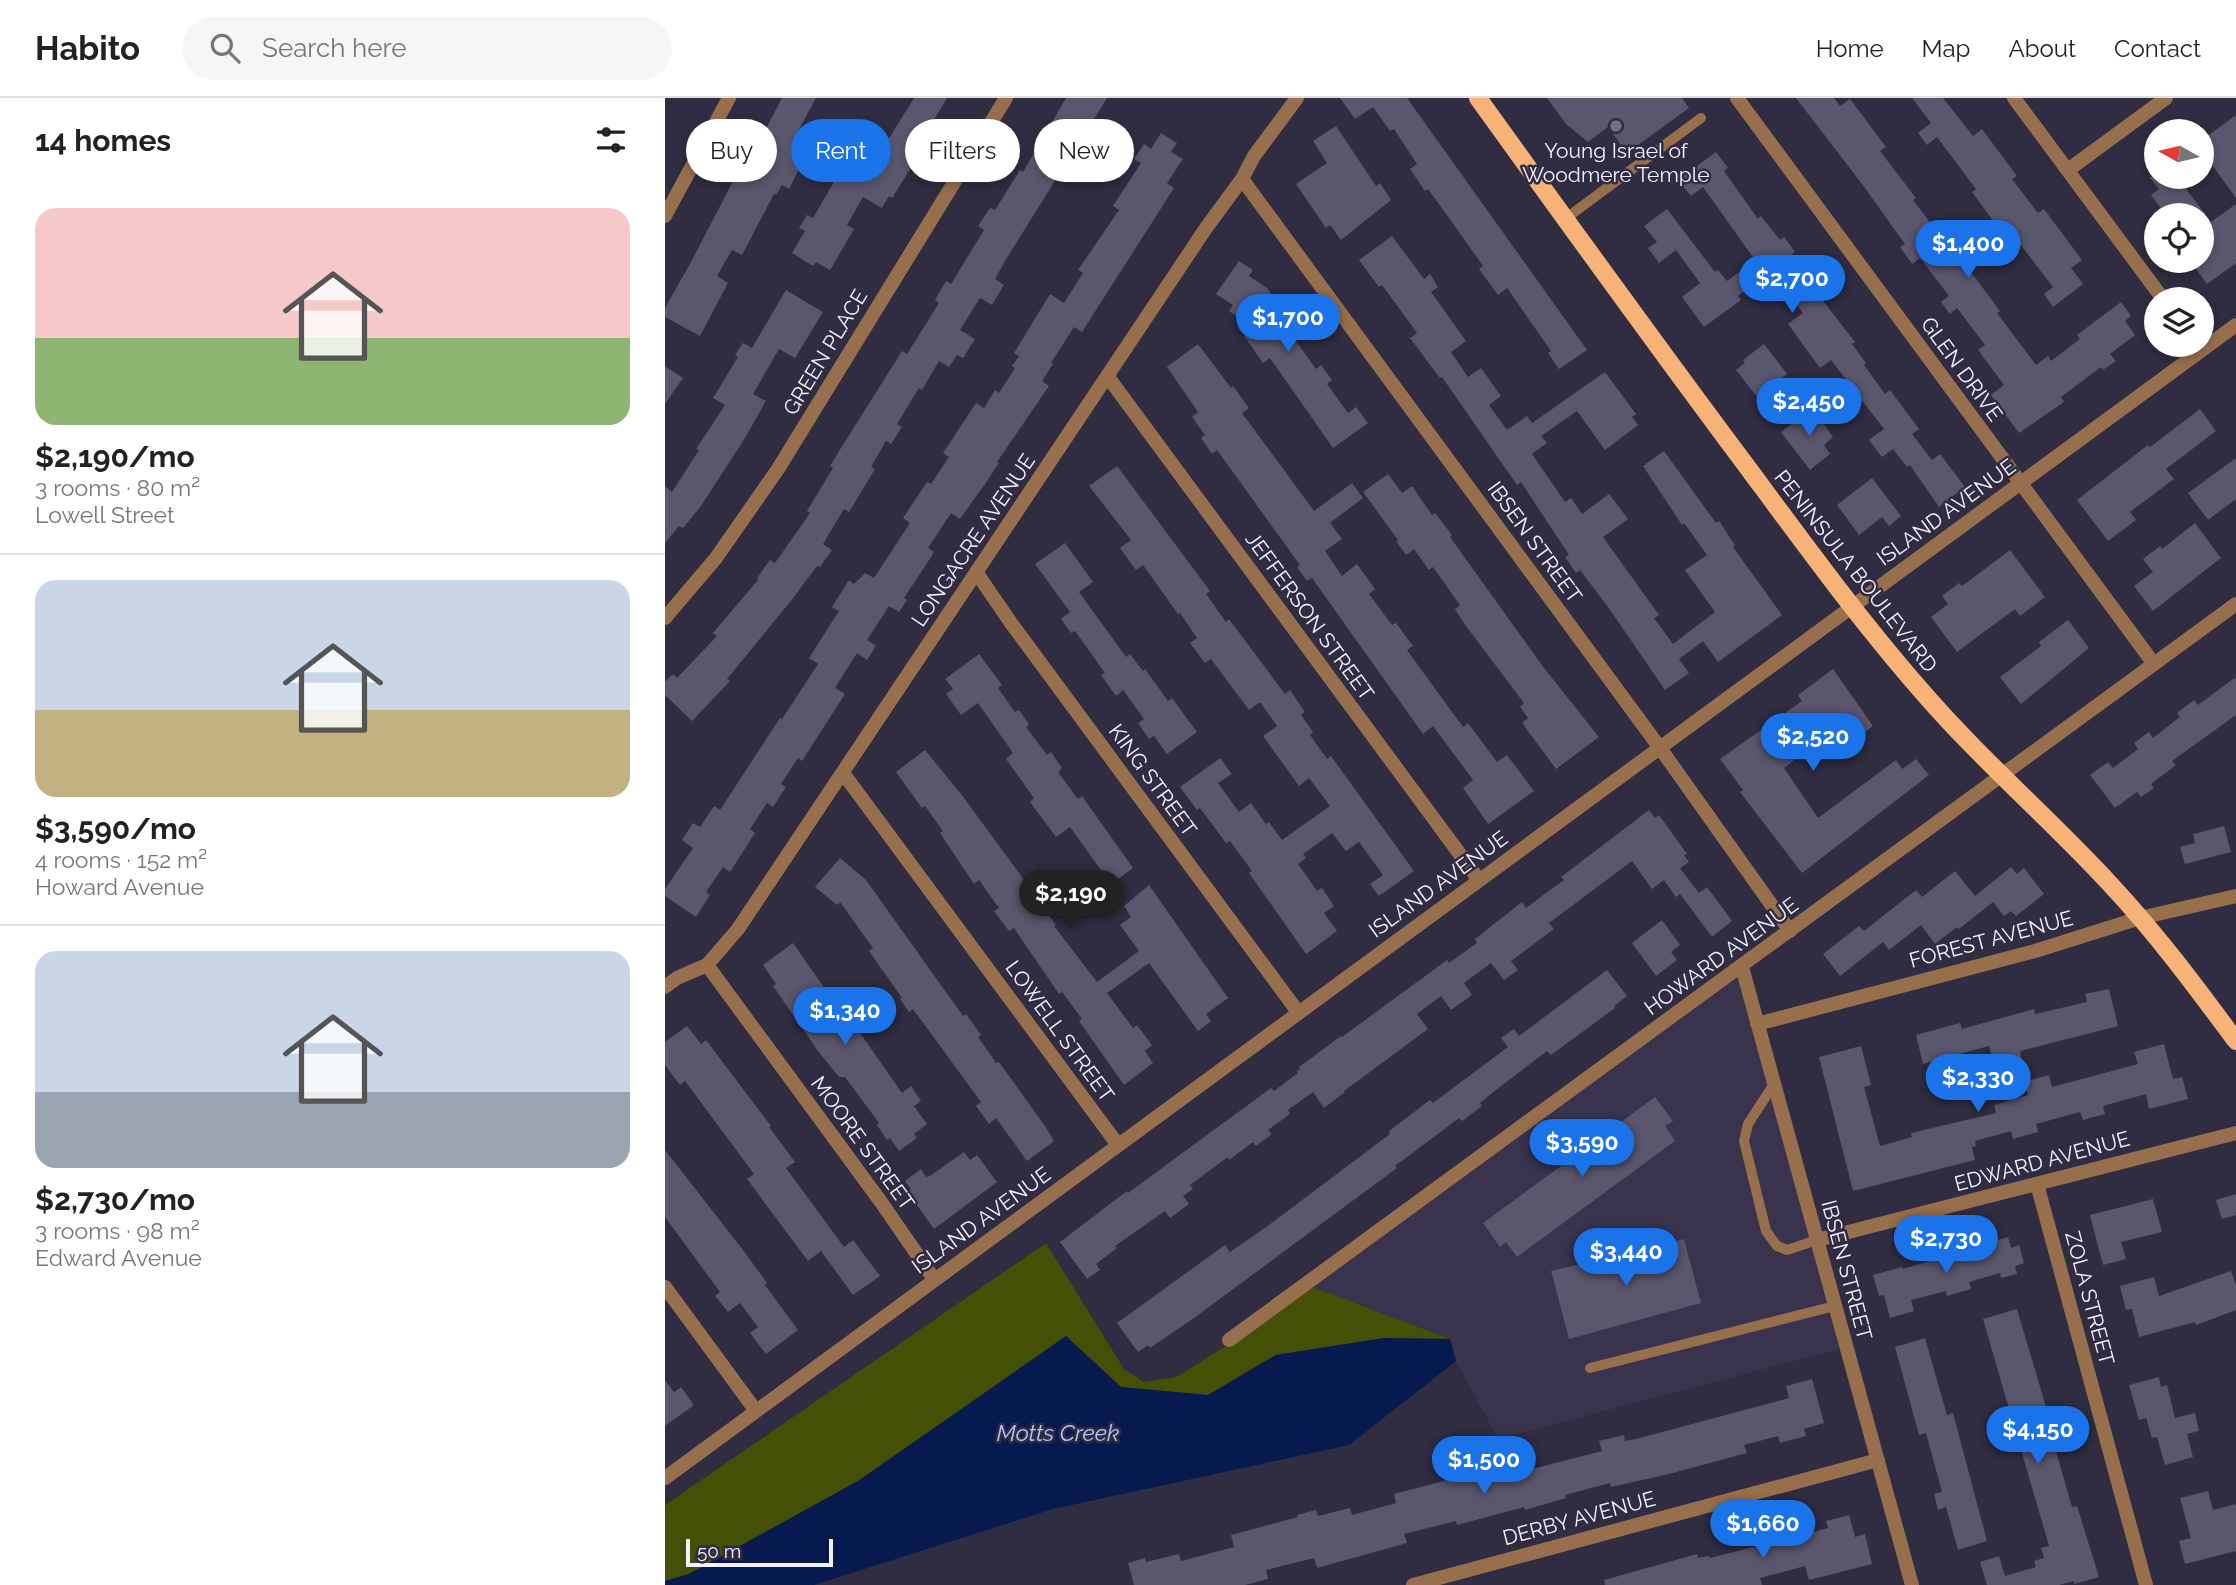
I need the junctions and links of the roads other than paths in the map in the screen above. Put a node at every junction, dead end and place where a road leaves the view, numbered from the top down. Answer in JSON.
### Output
{"nodes":[{"id":1,"x":729,"y":98,"type":"edge"},
{"id":2,"x":1006,"y":98,"type":"edge"},
{"id":3,"x":1297,"y":98,"type":"edge"},
{"id":4,"x":1478,"y":98,"type":"edge"},
{"id":5,"x":1737,"y":98,"type":"edge"},
{"id":6,"x":2014,"y":98,"type":"edge"},
{"id":7,"x":2166,"y":98,"type":"edge"},
{"id":8,"x":1701,"y":118,"type":"dead end"},
{"id":9,"x":2068,"y":170,"type":"junction"},
{"id":10,"x":1243,"y":179,"type":"junction"},
{"id":11,"x":665,"y":216,"type":"edge"},
{"id":12,"x":1565,"y":219,"type":"junction"},
{"id":13,"x":2154,"y":287,"type":"edge"},
{"id":14,"x":2236,"y":325,"type":"edge"},
{"id":15,"x":2214,"y":339,"type":"edge"},
{"id":16,"x":2187,"y":357,"type":"edge"},
{"id":17,"x":1108,"y":377,"type":"junction"},
{"id":18,"x":2021,"y":484,"type":"junction"},
{"id":19,"x":976,"y":572,"type":"junction"},
{"id":20,"x":2236,"y":604,"type":"edge"},
{"id":21,"x":1852,"y":608,"type":"junction"},
{"id":22,"x":665,"y":618,"type":"edge"},
{"id":23,"x":2154,"y":664,"type":"junction"},
{"id":24,"x":1660,"y":748,"type":"junction"},
{"id":25,"x":843,"y":773,"type":"junction"},
{"id":26,"x":1999,"y":776,"type":"junction"},
{"id":27,"x":1479,"y":880,"type":"junction"},
{"id":28,"x":2236,"y":896,"type":"edge"},
{"id":29,"x":2140,"y":918,"type":"junction"},
{"id":30,"x":1790,"y":931,"type":"junction"},
{"id":31,"x":707,"y":965,"type":"junction"},
{"id":32,"x":1742,"y":967,"type":"junction"},
{"id":33,"x":665,"y":987,"type":"edge"},
{"id":34,"x":1298,"y":1012,"type":"junction"},
{"id":35,"x":1758,"y":1024,"type":"junction"},
{"id":36,"x":2236,"y":1041,"type":"edge"},
{"id":37,"x":1774,"y":1084,"type":"junction"},
{"id":38,"x":2236,"y":1133,"type":"edge"},
{"id":39,"x":1118,"y":1145,"type":"junction"},
{"id":40,"x":2037,"y":1184,"type":"junction"},
{"id":41,"x":1817,"y":1240,"type":"junction"},
{"id":42,"x":934,"y":1279,"type":"junction"},
{"id":43,"x":665,"y":1287,"type":"edge"},
{"id":44,"x":1835,"y":1306,"type":"junction"},
{"id":45,"x":1229,"y":1340,"type":"dead end"},
{"id":46,"x":1590,"y":1368,"type":"dead end"},
{"id":47,"x":756,"y":1411,"type":"junction"},
{"id":48,"x":1878,"y":1460,"type":"junction"},
{"id":49,"x":665,"y":1478,"type":"edge"},
{"id":50,"x":1413,"y":1585,"type":"edge"},
{"id":51,"x":1912,"y":1585,"type":"edge"},
{"id":52,"x":2146,"y":1585,"type":"edge"}],
"edges":[{"from":1,"to":11,"type":"street"},
{"from":2,"to":22,"type":"street","name":"GREEN PLACE"},
{"from":3,"to":10,"type":"street","name":"LONGACRE AVENUE"},
{"from":4,"to":12,"type":"main road","name":"PENINSULA BOULEVARD"},
{"from":5,"to":18,"type":"street","name":"GLEN DRIVE"},
{"from":6,"to":9,"type":"street"},
{"from":7,"to":9,"type":"street"},
{"from":8,"to":12,"type":"lane"},
{"from":9,"to":13,"type":"street"},
{"from":10,"to":17,"type":"street","name":"LONGACRE AVENUE"},
{"from":10,"to":24,"type":"street","name":"IBSEN STREET"},
{"from":12,"to":21,"type":"main road","name":"PENINSULA BOULEVARD"},
{"from":14,"to":15,"type":"street","name":"ISLAND AVENUE"},
{"from":16,"to":18,"type":"street","name":"ISLAND AVENUE"},
{"from":17,"to":19,"type":"street","name":"LONGACRE AVENUE"},
{"from":17,"to":27,"type":"street","name":"JEFFERSON STREET"},
{"from":18,"to":21,"type":"street","name":"ISLAND AVENUE"},
{"from":18,"to":23,"type":"street","name":"GLEN DRIVE"},
{"from":19,"to":25,"type":"street","name":"LONGACRE AVENUE"},
{"from":19,"to":34,"type":"street","name":"KING STREET"},
{"from":20,"to":23,"type":"street","name":"HOWARD AVENUE"},
{"from":21,"to":24,"type":"street","name":"ISLAND AVENUE"},
{"from":21,"to":26,"type":"main road","name":"PENINSULA BOULEVARD"},
{"from":23,"to":26,"type":"street","name":"HOWARD AVENUE"},
{"from":24,"to":27,"type":"street","name":"ISLAND AVENUE"},
{"from":24,"to":30,"type":"street","name":"IBSEN STREET"},
{"from":25,"to":31,"type":"street","name":"LONGACRE AVENUE"},
{"from":25,"to":39,"type":"street","name":"LOWELL STREET"},
{"from":26,"to":29,"type":"main road","name":"PENINSULA BOULEVARD"},
{"from":26,"to":30,"type":"street","name":"HOWARD AVENUE"},
{"from":27,"to":34,"type":"street","name":"ISLAND AVENUE"},
{"from":28,"to":29,"type":"street","name":"FOREST AVENUE"},
{"from":29,"to":35,"type":"street","name":"FOREST AVENUE"},
{"from":29,"to":36,"type":"main road","name":"PENINSULA BOULEVARD"},
{"from":30,"to":32,"type":"street","name":"HOWARD AVENUE"},
{"from":31,"to":33,"type":"street","name":"LONGACRE AVENUE"},
{"from":31,"to":42,"type":"street","name":"MOORE STREET"},
{"from":32,"to":35,"type":"street","name":"IBSEN STREET"},
{"from":32,"to":45,"type":"street","name":"HOWARD AVENUE"},
{"from":34,"to":39,"type":"street","name":"ISLAND AVENUE"},
{"from":35,"to":37,"type":"street","name":"IBSEN STREET"},
{"from":37,"to":41,"type":"street","name":"IBSEN STREET"},
{"from":37,"to":41,"type":"lane"},
{"from":38,"to":40,"type":"street","name":"EDWARD AVENUE"},
{"from":39,"to":42,"type":"street","name":"ISLAND AVENUE"},
{"from":40,"to":41,"type":"street","name":"EDWARD AVENUE"},
{"from":40,"to":52,"type":"street","name":"ZOLA STREET"},
{"from":41,"to":44,"type":"street","name":"IBSEN STREET"},
{"from":42,"to":47,"type":"street","name":"ISLAND AVENUE"},
{"from":43,"to":47,"type":"street"},
{"from":44,"to":46,"type":"lane"},
{"from":44,"to":48,"type":"street","name":"IBSEN STREET"},
{"from":47,"to":49,"type":"street","name":"ISLAND AVENUE"},
{"from":48,"to":50,"type":"street","name":"DERBY AVENUE"},
{"from":48,"to":51,"type":"street","name":"IBSEN STREET"}]}
